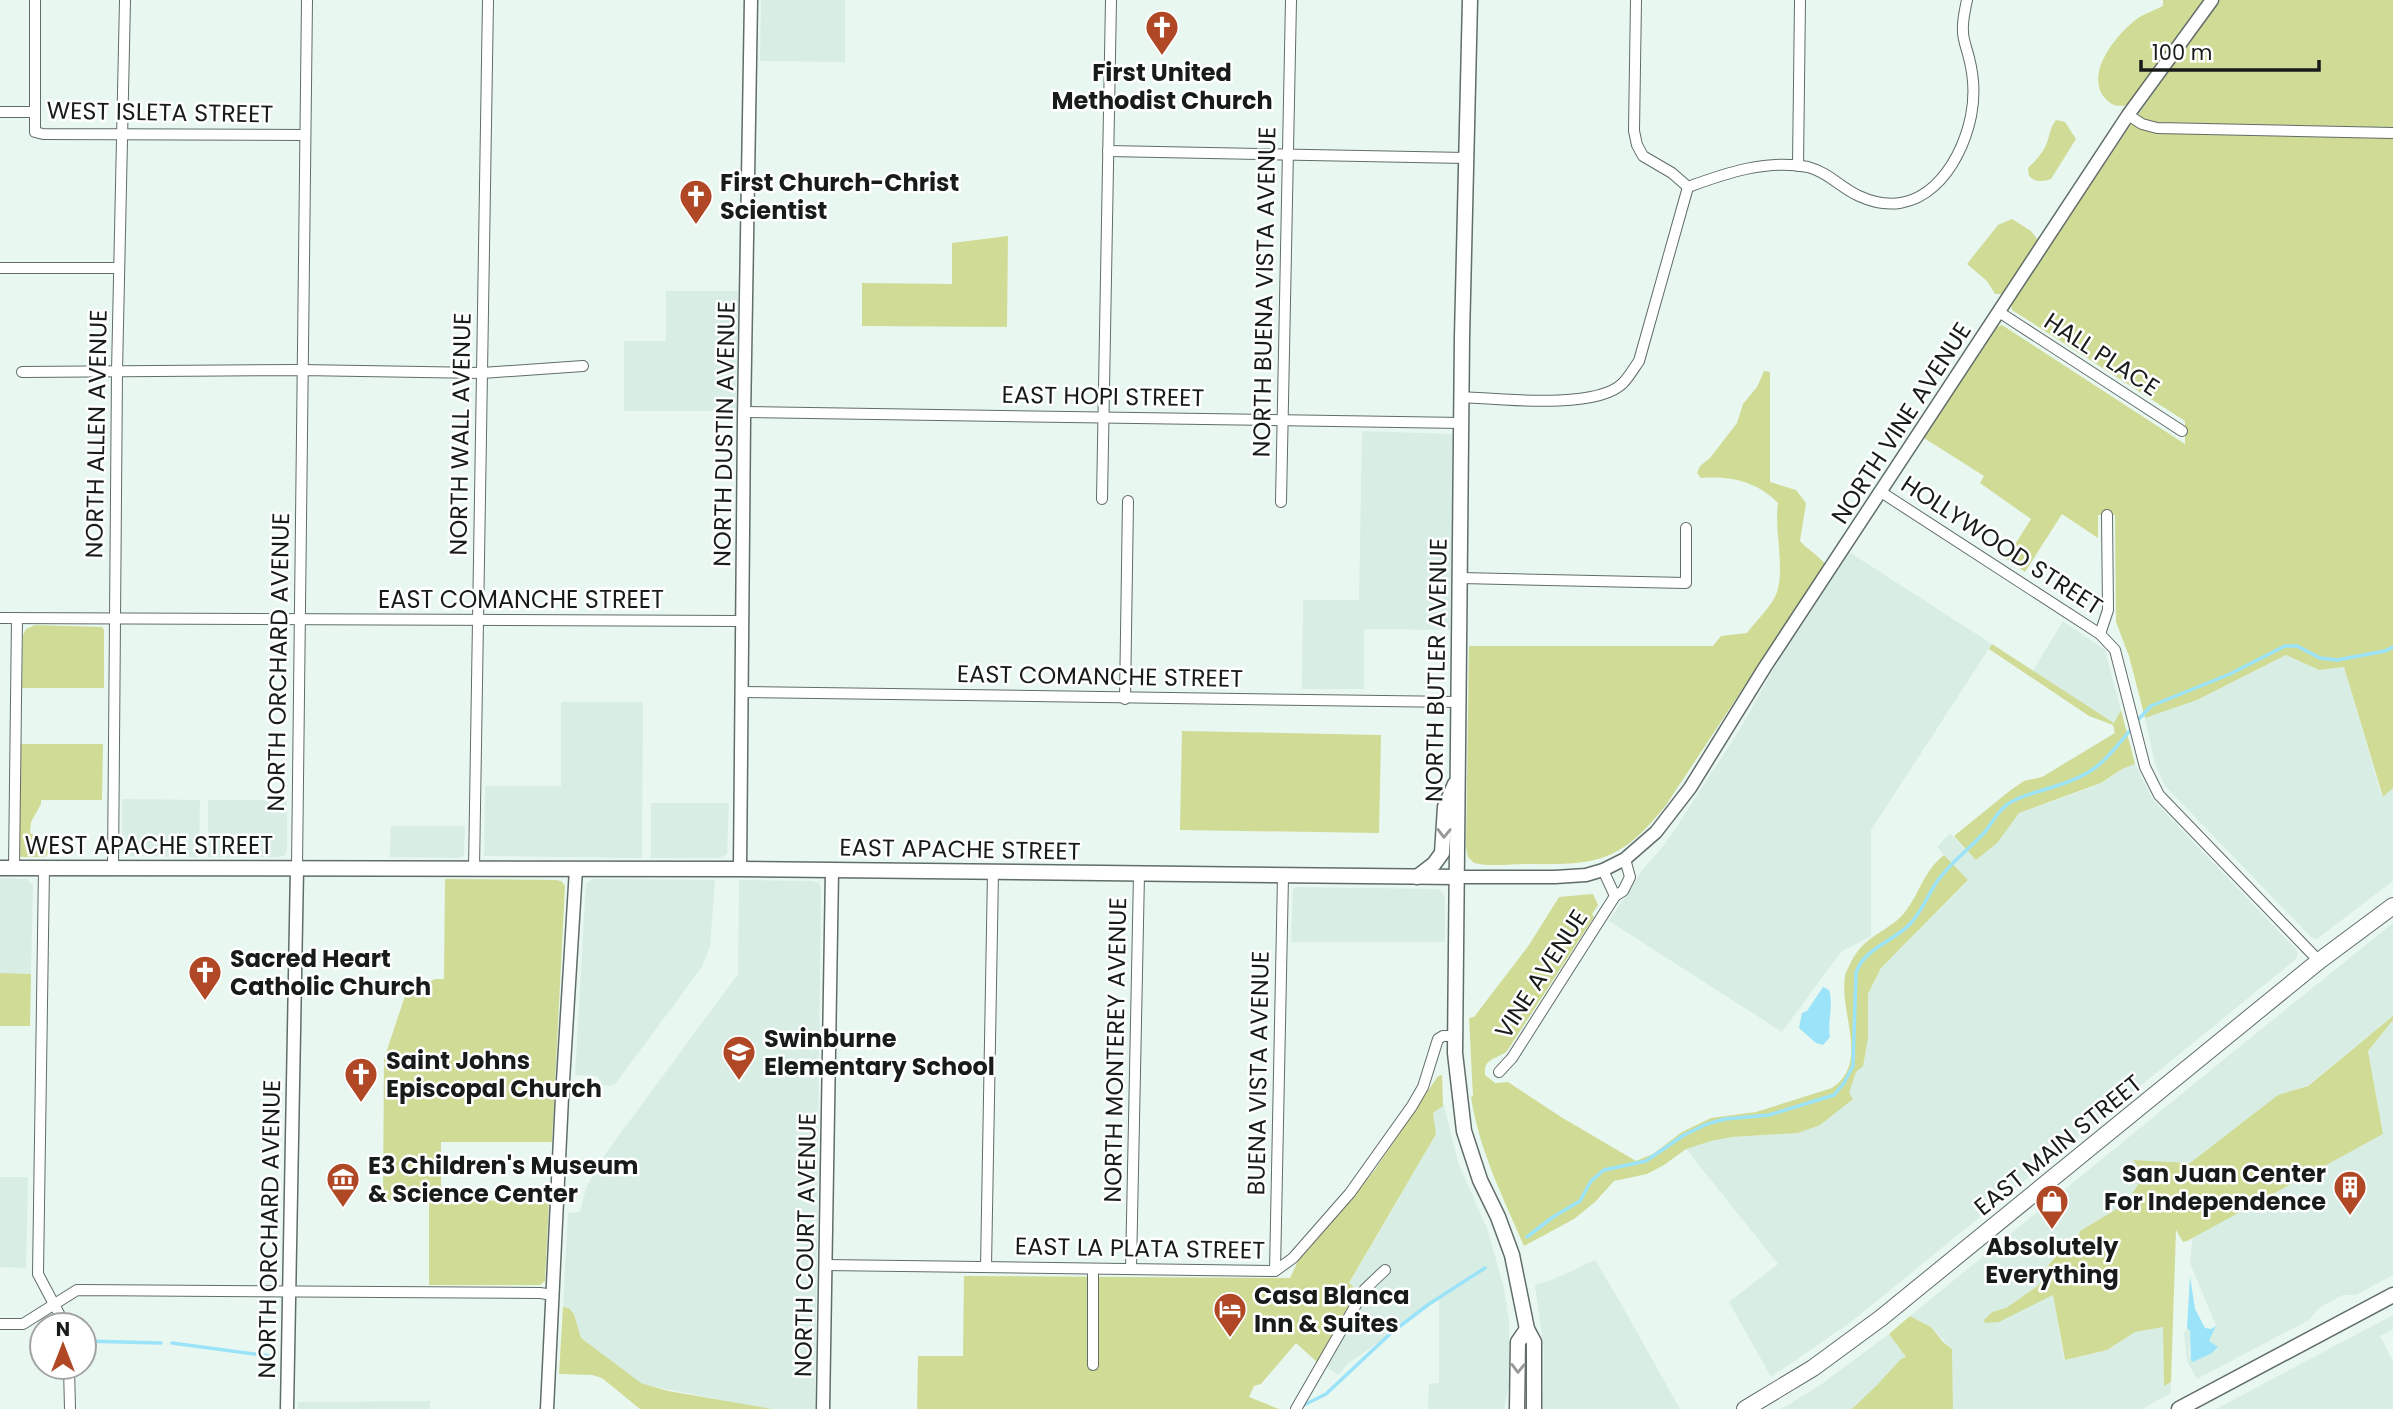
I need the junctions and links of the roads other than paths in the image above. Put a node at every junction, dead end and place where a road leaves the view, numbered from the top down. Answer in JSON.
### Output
{"nodes":[{"id":1,"x":35,"y":0,"type":"edge"},
{"id":2,"x":125,"y":0,"type":"edge"},
{"id":3,"x":307,"y":0,"type":"edge"},
{"id":4,"x":488,"y":0,"type":"edge"},
{"id":5,"x":751,"y":0,"type":"edge"},
{"id":6,"x":1111,"y":0,"type":"edge"},
{"id":7,"x":1291,"y":0,"type":"edge"},
{"id":8,"x":1470,"y":0,"type":"edge"},
{"id":9,"x":1636,"y":0,"type":"edge"},
{"id":10,"x":1800,"y":0,"type":"edge"},
{"id":11,"x":1967,"y":0,"type":"edge"},
{"id":12,"x":2212,"y":0,"type":"edge"},
{"id":13,"x":0,"y":111,"type":"edge"},
{"id":14,"x":35,"y":112,"type":"junction"},
{"id":15,"x":2128,"y":116,"type":"junction"},
{"id":16,"x":2393,"y":133,"type":"edge"},
{"id":17,"x":122,"y":134,"type":"junction"},
{"id":18,"x":304,"y":135,"type":"junction"},
{"id":19,"x":1108,"y":151,"type":"junction"},
{"id":20,"x":1287,"y":155,"type":"junction"},
{"id":21,"x":1466,"y":158,"type":"junction"},
{"id":22,"x":1798,"y":166,"type":"junction"},
{"id":23,"x":1688,"y":187,"type":"junction"},
{"id":24,"x":0,"y":268,"type":"edge"},
{"id":25,"x":119,"y":268,"type":"junction"},
{"id":26,"x":2000,"y":312,"type":"junction"},
{"id":27,"x":583,"y":366,"type":"dead end"},
{"id":28,"x":302,"y":370,"type":"junction"},
{"id":29,"x":22,"y":372,"type":"dead end"},
{"id":30,"x":117,"y":372,"type":"junction"},
{"id":31,"x":482,"y":373,"type":"junction"},
{"id":32,"x":1462,"y":397,"type":"junction"},
{"id":33,"x":744,"y":412,"type":"junction"},
{"id":34,"x":1104,"y":417,"type":"junction"},
{"id":35,"x":1283,"y":419,"type":"junction"},
{"id":36,"x":1462,"y":423,"type":"junction"},
{"id":37,"x":2182,"y":431,"type":"dead end"},
{"id":38,"x":1881,"y":492,"type":"junction"},
{"id":39,"x":1102,"y":499,"type":"dead end"},
{"id":40,"x":1128,"y":500,"type":"dead end"},
{"id":41,"x":1281,"y":502,"type":"dead end"},
{"id":42,"x":2106,"y":515,"type":"dead end"},
{"id":43,"x":1686,"y":528,"type":"dead end"},
{"id":44,"x":1461,"y":578,"type":"junction"},
{"id":45,"x":0,"y":618,"type":"edge"},
{"id":46,"x":17,"y":618,"type":"junction"},
{"id":47,"x":114,"y":618,"type":"junction"},
{"id":48,"x":300,"y":619,"type":"junction"},
{"id":49,"x":478,"y":620,"type":"junction"},
{"id":50,"x":742,"y":621,"type":"junction"},
{"id":51,"x":2100,"y":634,"type":"junction"},
{"id":52,"x":741,"y":692,"type":"junction"},
{"id":53,"x":1125,"y":699,"type":"junction"},
{"id":54,"x":1458,"y":702,"type":"junction"},
{"id":55,"x":1457,"y":779,"type":"junction"},
{"id":56,"x":1622,"y":861,"type":"junction"},
{"id":57,"x":7,"y":868,"type":"edge"},
{"id":58,"x":44,"y":868,"type":"junction"},
{"id":59,"x":113,"y":868,"type":"junction"},
{"id":60,"x":297,"y":868,"type":"junction"},
{"id":61,"x":474,"y":869,"type":"junction"},
{"id":62,"x":576,"y":869,"type":"junction"},
{"id":63,"x":740,"y":869,"type":"junction"},
{"id":64,"x":1603,"y":870,"type":"junction"},
{"id":65,"x":832,"y":871,"type":"junction"},
{"id":66,"x":993,"y":872,"type":"junction"},
{"id":67,"x":1139,"y":874,"type":"junction"},
{"id":68,"x":1283,"y":876,"type":"junction"},
{"id":69,"x":1417,"y":877,"type":"junction"},
{"id":70,"x":1458,"y":877,"type":"junction"},
{"id":71,"x":1615,"y":896,"type":"junction"},
{"id":72,"x":2393,"y":906,"type":"edge"},
{"id":73,"x":2319,"y":961,"type":"junction"},
{"id":74,"x":1455,"y":1035,"type":"junction"},
{"id":75,"x":1499,"y":1072,"type":"dead end"},
{"id":76,"x":825,"y":1265,"type":"junction"},
{"id":77,"x":986,"y":1267,"type":"junction"},
{"id":78,"x":1093,"y":1269,"type":"junction"},
{"id":79,"x":1131,"y":1269,"type":"junction"},
{"id":80,"x":1385,"y":1270,"type":"dead end"},
{"id":81,"x":1275,"y":1271,"type":"junction"},
{"id":82,"x":289,"y":1291,"type":"junction"},
{"id":83,"x":553,"y":1295,"type":"junction"},
{"id":84,"x":2393,"y":1295,"type":"edge"},
{"id":85,"x":54,"y":1304,"type":"junction"},
{"id":86,"x":58,"y":1311,"type":"edge"},
{"id":87,"x":0,"y":1324,"type":"edge"},
{"id":88,"x":1527,"y":1329,"type":"junction"},
{"id":89,"x":1093,"y":1365,"type":"dead end"},
{"id":90,"x":69,"y":1381,"type":"edge"},
{"id":91,"x":70,"y":1409,"type":"edge"},
{"id":92,"x":287,"y":1409,"type":"edge"},
{"id":93,"x":547,"y":1409,"type":"edge"},
{"id":94,"x":823,"y":1409,"type":"edge"},
{"id":95,"x":1296,"y":1409,"type":"edge"},
{"id":96,"x":1517,"y":1409,"type":"edge"},
{"id":97,"x":1534,"y":1409,"type":"edge"},
{"id":98,"x":1745,"y":1409,"type":"edge"},
{"id":99,"x":2179,"y":1409,"type":"edge"}],
"edges":[{"from":1,"to":14,"type":"street"},
{"from":2,"to":17,"type":"street","name":"NORTH ALLEN AVENUE"},
{"from":3,"to":18,"type":"street","name":"NORTH ORCHARD AVENUE"},
{"from":4,"to":31,"type":"street","name":"NORTH WALL AVENUE"},
{"from":5,"to":33,"type":"street","name":"NORTH DUSTIN AVENUE"},
{"from":6,"to":19,"type":"street"},
{"from":7,"to":20,"type":"street","name":"NORTH BUENA VISTA AVENUE"},
{"from":8,"to":21,"type":"main road","name":"NORTH BUTLER AVENUE"},
{"from":9,"to":23,"type":"street"},
{"from":10,"to":22,"type":"street"},
{"from":11,"to":22,"type":"street"},
{"from":12,"to":15,"type":"street","name":"NORTH VINE AVENUE"},
{"from":13,"to":14,"type":"street"},
{"from":14,"to":17,"type":"street","name":"WEST ISLETA STREET"},
{"from":15,"to":16,"type":"street"},
{"from":15,"to":26,"type":"street","name":"NORTH VINE AVENUE"},
{"from":17,"to":18,"type":"street","name":"WEST ISLETA STREET"},
{"from":17,"to":25,"type":"street","name":"NORTH ALLEN AVENUE"},
{"from":18,"to":28,"type":"street","name":"NORTH ORCHARD AVENUE"},
{"from":19,"to":20,"type":"street"},
{"from":19,"to":34,"type":"street"},
{"from":20,"to":21,"type":"street"},
{"from":20,"to":35,"type":"street","name":"NORTH BUENA VISTA AVENUE"},
{"from":21,"to":32,"type":"main road","name":"NORTH BUTLER AVENUE"},
{"from":22,"to":23,"type":"street"},
{"from":23,"to":32,"type":"street"},
{"from":24,"to":25,"type":"street"},
{"from":25,"to":30,"type":"street","name":"NORTH ALLEN AVENUE"},
{"from":26,"to":37,"type":"street","name":"HALL PLACE"},
{"from":26,"to":38,"type":"street","name":"NORTH VINE AVENUE"},
{"from":27,"to":31,"type":"street"},
{"from":28,"to":30,"type":"street"},
{"from":28,"to":31,"type":"street"},
{"from":28,"to":48,"type":"street","name":"NORTH ORCHARD AVENUE"},
{"from":29,"to":30,"type":"street"},
{"from":30,"to":47,"type":"street","name":"NORTH ALLEN AVENUE"},
{"from":31,"to":49,"type":"street","name":"NORTH WALL AVENUE"},
{"from":32,"to":36,"type":"main road","name":"NORTH BUTLER AVENUE"},
{"from":33,"to":34,"type":"street","name":"EAST HOPI STREET"},
{"from":33,"to":50,"type":"street","name":"NORTH DUSTIN AVENUE"},
{"from":34,"to":35,"type":"street","name":"EAST HOPI STREET"},
{"from":34,"to":39,"type":"street"},
{"from":35,"to":36,"type":"street","name":"EAST HOPI STREET"},
{"from":35,"to":41,"type":"street","name":"NORTH BUENA VISTA AVENUE"},
{"from":36,"to":44,"type":"main road","name":"NORTH BUTLER AVENUE"},
{"from":38,"to":51,"type":"street","name":"HOLLYWOOD STREET"},
{"from":38,"to":56,"type":"street","name":"NORTH VINE AVENUE"},
{"from":40,"to":53,"type":"street"},
{"from":42,"to":51,"type":"street"},
{"from":43,"to":44,"type":"street"},
{"from":44,"to":54,"type":"main road","name":"NORTH BUTLER AVENUE"},
{"from":45,"to":46,"type":"street","name":"EAST COMANCHE STREET"},
{"from":46,"to":47,"type":"street","name":"EAST COMANCHE STREET"},
{"from":46,"to":57,"type":"street"},
{"from":47,"to":48,"type":"street","name":"EAST COMANCHE STREET"},
{"from":47,"to":59,"type":"street","name":"NORTH ALLEN AVENUE"},
{"from":48,"to":49,"type":"street","name":"EAST COMANCHE STREET"},
{"from":48,"to":60,"type":"street","name":"NORTH ORCHARD AVENUE"},
{"from":49,"to":50,"type":"street","name":"EAST COMANCHE STREET"},
{"from":49,"to":61,"type":"street","name":"NORTH WALL AVENUE"},
{"from":50,"to":52,"type":"street","name":"NORTH DUSTIN AVENUE"},
{"from":51,"to":73,"type":"street"},
{"from":52,"to":53,"type":"street","name":"EAST COMANCHE STREET"},
{"from":52,"to":63,"type":"street","name":"NORTH DUSTIN AVENUE"},
{"from":53,"to":54,"type":"street","name":"EAST COMANCHE STREET"},
{"from":54,"to":55,"type":"main road","name":"NORTH BUTLER AVENUE"},
{"from":55,"to":69,"type":"main road","one_way":true},
{"from":55,"to":70,"type":"main road","name":"NORTH BUTLER AVENUE"},
{"from":56,"to":64,"type":"street","name":"EAST APACHE STREET"},
{"from":56,"to":71,"type":"street","name":"VINE AVENUE"},
{"from":57,"to":58,"type":"main road","name":"WEST APACHE STREET"},
{"from":58,"to":59,"type":"main road","name":"WEST APACHE STREET"},
{"from":58,"to":85,"type":"street"},
{"from":59,"to":60,"type":"main road","name":"WEST APACHE STREET"},
{"from":60,"to":61,"type":"main road","name":"EAST APACHE STREET"},
{"from":60,"to":82,"type":"street","name":"NORTH ORCHARD AVENUE"},
{"from":61,"to":62,"type":"main road","name":"EAST APACHE STREET"},
{"from":62,"to":63,"type":"main road","name":"EAST APACHE STREET"},
{"from":62,"to":83,"type":"street"},
{"from":63,"to":65,"type":"main road","name":"EAST APACHE STREET"},
{"from":64,"to":70,"type":"street","name":"EAST APACHE STREET"},
{"from":64,"to":71,"type":"street","name":"VINE AVENUE"},
{"from":65,"to":66,"type":"main road","name":"EAST APACHE STREET"},
{"from":65,"to":76,"type":"street","name":"NORTH COURT AVENUE"},
{"from":66,"to":67,"type":"main road","name":"EAST APACHE STREET"},
{"from":66,"to":77,"type":"street"},
{"from":67,"to":68,"type":"main road","name":"EAST APACHE STREET"},
{"from":67,"to":79,"type":"street","name":"NORTH MONTEREY AVENUE"},
{"from":68,"to":69,"type":"main road","name":"EAST APACHE STREET"},
{"from":68,"to":81,"type":"street","name":"BUENA VISTA AVENUE"},
{"from":69,"to":70,"type":"main road","name":"EAST APACHE STREET"},
{"from":70,"to":74,"type":"main road","name":"NORTH BUTLER AVENUE"},
{"from":71,"to":75,"type":"street","name":"VINE AVENUE"},
{"from":72,"to":73,"type":"main road","name":"EAST MAIN STREET"},
{"from":73,"to":98,"type":"main road","name":"EAST MAIN STREET"},
{"from":74,"to":81,"type":"street","name":"EAST LA PLATA STREET"},
{"from":74,"to":88,"type":"main road","name":"NORTH BUTLER AVENUE"},
{"from":76,"to":77,"type":"street","name":"EAST LA PLATA STREET"},
{"from":76,"to":94,"type":"street","name":"NORTH COURT AVENUE"},
{"from":77,"to":78,"type":"street","name":"EAST LA PLATA STREET"},
{"from":78,"to":79,"type":"street","name":"EAST LA PLATA STREET"},
{"from":78,"to":89,"type":"street"},
{"from":79,"to":81,"type":"street","name":"EAST LA PLATA STREET"},
{"from":80,"to":95,"type":"street"},
{"from":82,"to":83,"type":"street"},
{"from":82,"to":85,"type":"street"},
{"from":82,"to":92,"type":"street","name":"NORTH ORCHARD AVENUE"},
{"from":83,"to":93,"type":"street"},
{"from":84,"to":99,"type":"main road"},
{"from":85,"to":86,"type":"street"},
{"from":85,"to":87,"type":"street"},
{"from":88,"to":96,"type":"main road","name":"NORTH BUTLER AVENUE","one_way":true},
{"from":88,"to":97,"type":"main road","name":"NORTH BUTLER AVENUE"},
{"from":90,"to":91,"type":"street"}]}
